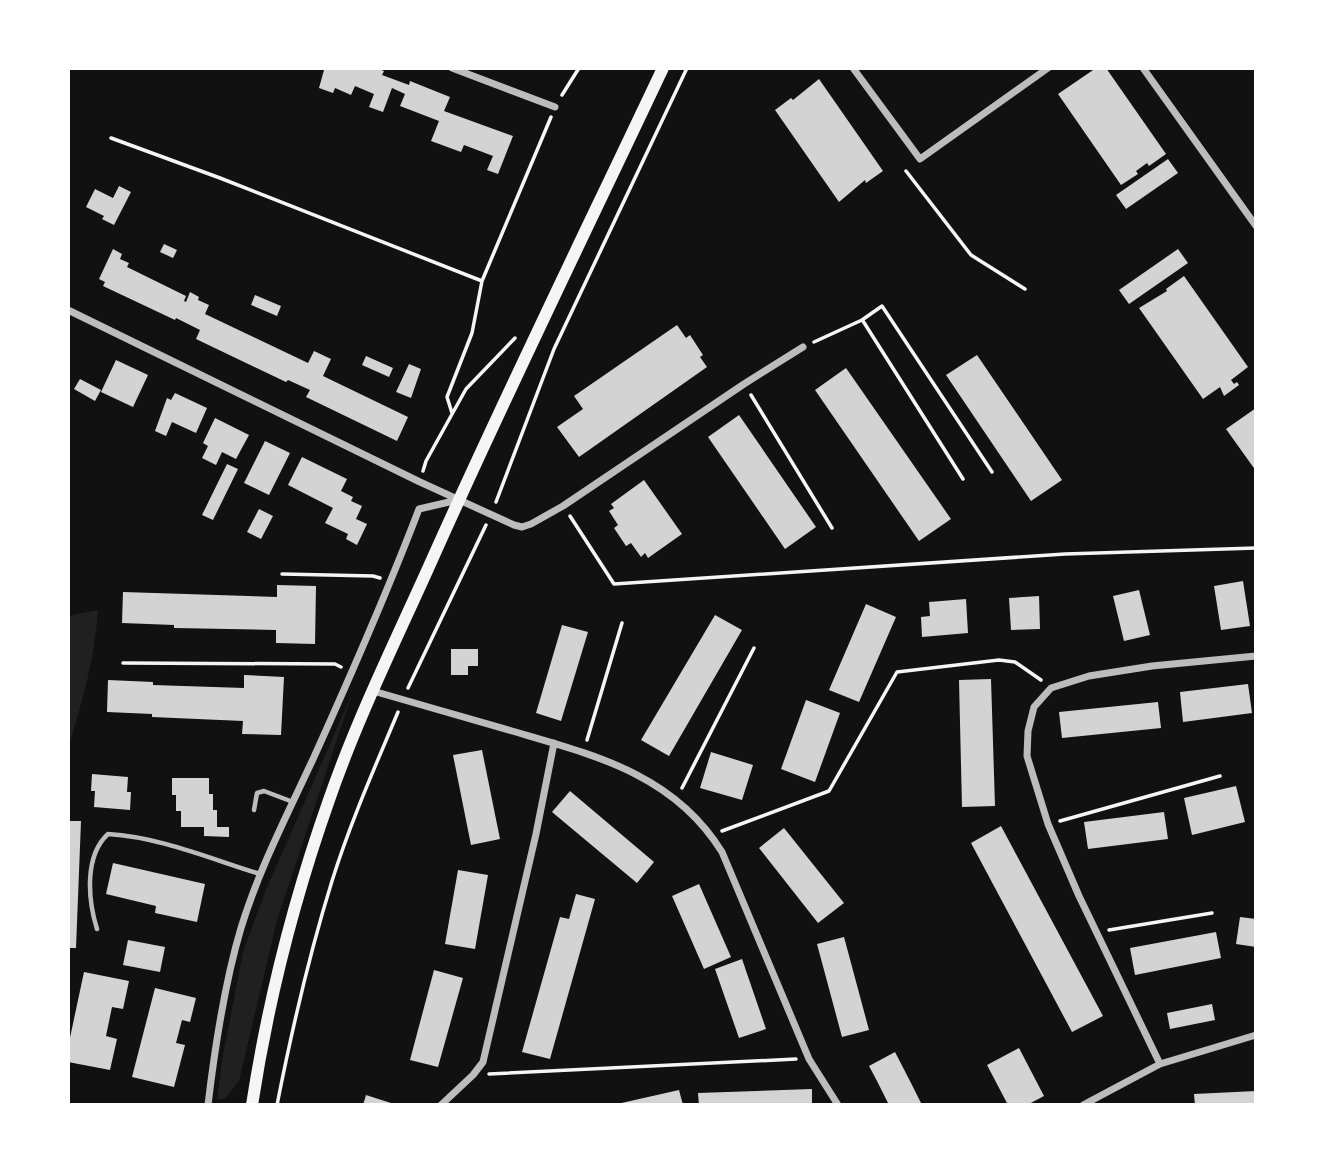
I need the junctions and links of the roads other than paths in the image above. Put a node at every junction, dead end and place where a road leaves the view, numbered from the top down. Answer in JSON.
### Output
{"nodes":[{"id":1,"x":452,"y":68,"type":"edge"},
{"id":2,"x":663,"y":68,"type":"edge"},
{"id":3,"x":853,"y":68,"type":"edge"},
{"id":4,"x":1048,"y":68,"type":"edge"},
{"id":5,"x":1143,"y":68,"type":"edge"},
{"id":6,"x":555,"y":107,"type":"road end"},
{"id":7,"x":1256,"y":226,"type":"edge"},
{"id":8,"x":68,"y":310,"type":"edge"},
{"id":9,"x":803,"y":347,"type":"road end"},
{"id":10,"x":458,"y":499,"type":"junction"},
{"id":11,"x":1256,"y":656,"type":"edge"},
{"id":12,"x":373,"y":691,"type":"junction"},
{"id":13,"x":554,"y":743,"type":"junction"},
{"id":14,"x":293,"y":802,"type":"junction"},
{"id":15,"x":254,"y":810,"type":"dead end"},
{"id":16,"x":260,"y":874,"type":"junction"},
{"id":17,"x":97,"y":929,"type":"dead end"},
{"id":18,"x":1256,"y":1035,"type":"edge"},
{"id":19,"x":1160,"y":1063,"type":"junction"},
{"id":20,"x":208,"y":1105,"type":"edge"},
{"id":21,"x":252,"y":1105,"type":"edge"},
{"id":22,"x":442,"y":1105,"type":"edge"},
{"id":23,"x":838,"y":1105,"type":"edge"},
{"id":24,"x":1083,"y":1105,"type":"edge"}],
"edges":[{"from":1,"to":6,"type":"street"},
{"from":2,"to":10,"type":"main road"},
{"from":3,"to":4,"type":"street"},
{"from":5,"to":7,"type":"street"},
{"from":8,"to":10,"type":"street"},
{"from":9,"to":10,"type":"street"},
{"from":10,"to":12,"type":"main road"},
{"from":10,"to":14,"type":"street"},
{"from":11,"to":19,"type":"street"},
{"from":12,"to":13,"type":"street"},
{"from":12,"to":21,"type":"main road"},
{"from":13,"to":22,"type":"street"},
{"from":13,"to":23,"type":"street"},
{"from":14,"to":15,"type":"lane"},
{"from":14,"to":16,"type":"street"},
{"from":16,"to":17,"type":"lane"},
{"from":16,"to":20,"type":"street"},
{"from":18,"to":19,"type":"street"},
{"from":19,"to":24,"type":"street"}]}
